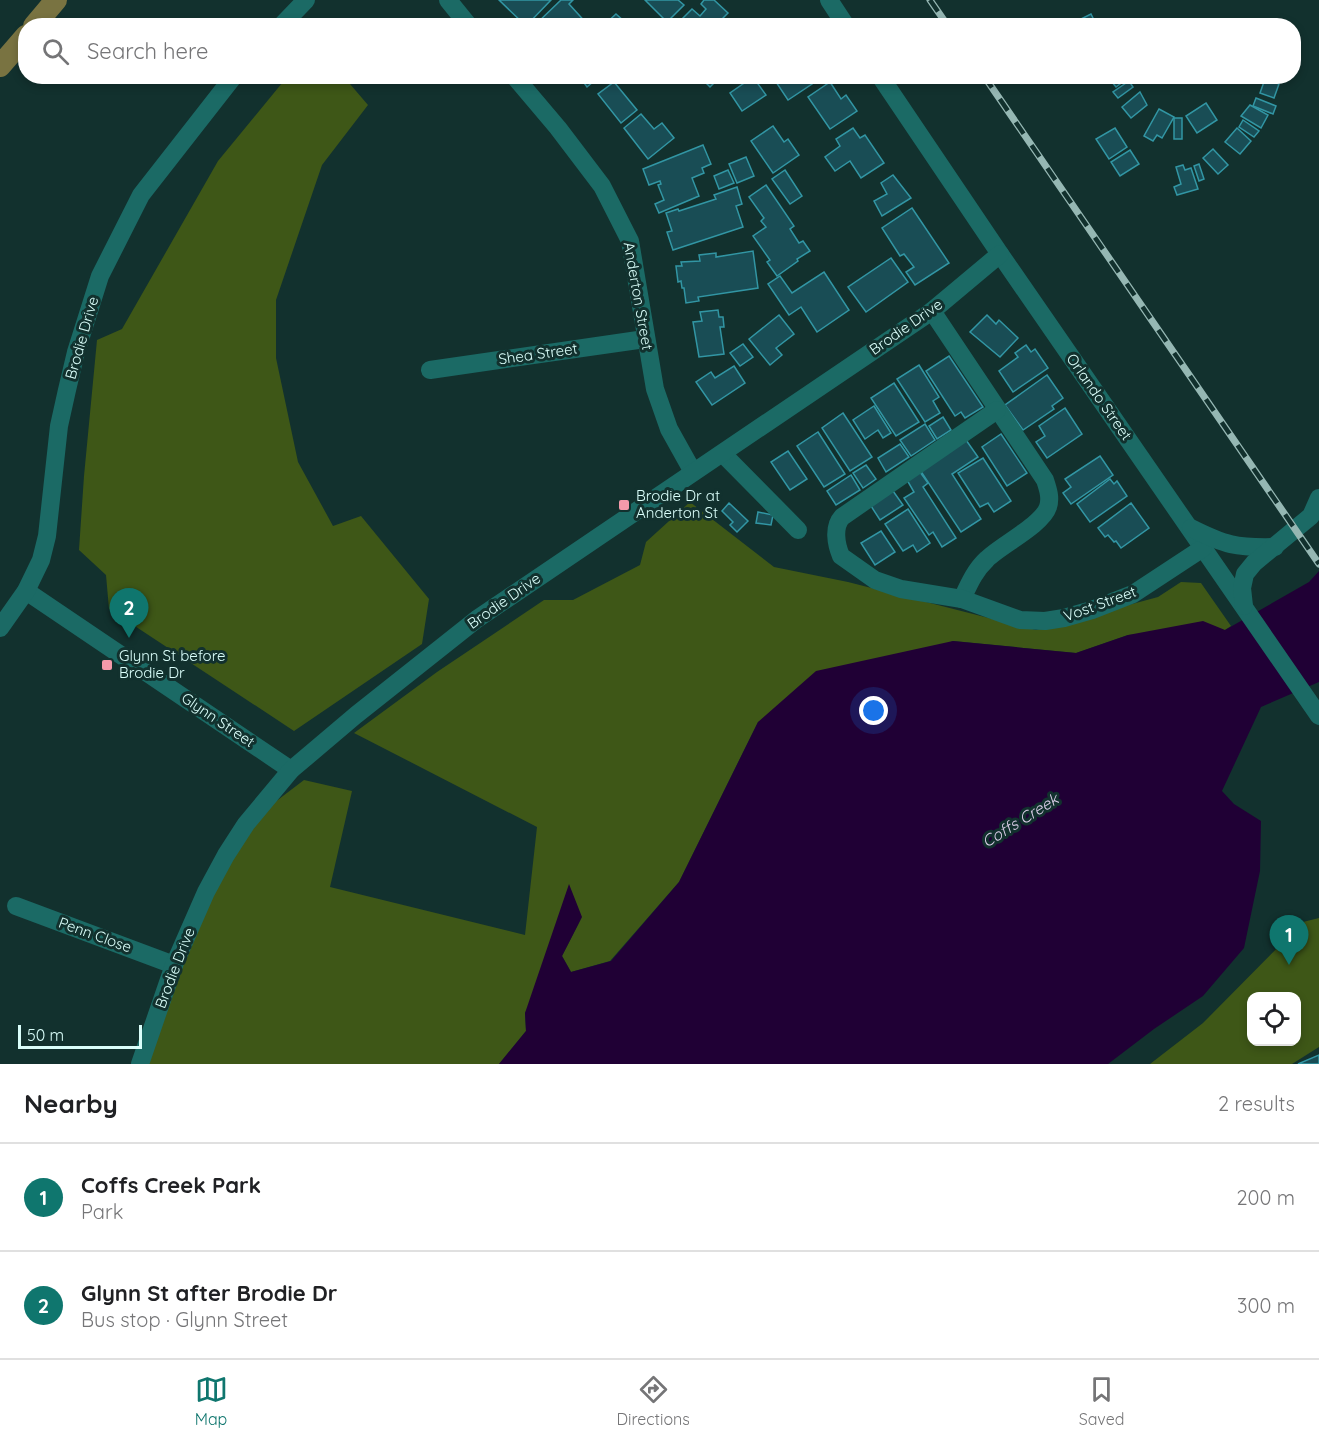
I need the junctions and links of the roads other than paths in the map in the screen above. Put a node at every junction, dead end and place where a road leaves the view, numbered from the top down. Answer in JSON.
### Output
{"nodes":[{"id":1,"x":56,"y":0,"type":"edge"},
{"id":2,"x":306,"y":0,"type":"edge"},
{"id":3,"x":448,"y":0,"type":"edge"},
{"id":4,"x":829,"y":0,"type":"edge"},
{"id":5,"x":41,"y":18,"type":"edge"},
{"id":6,"x":289,"y":18,"type":"edge"},
{"id":7,"x":463,"y":18,"type":"edge"},
{"id":8,"x":841,"y":18,"type":"edge"},
{"id":9,"x":18,"y":45,"type":"edge"},
{"id":10,"x":0,"y":66,"type":"edge"},
{"id":11,"x":228,"y":84,"type":"edge"},
{"id":12,"x":520,"y":84,"type":"edge"},
{"id":13,"x":885,"y":84,"type":"edge"},
{"id":14,"x":1000,"y":254,"type":"junction"},
{"id":15,"x":932,"y":311,"type":"junction"},
{"id":16,"x":645,"y":339,"type":"junction"},
{"id":17,"x":430,"y":370,"type":"dead end"},
{"id":18,"x":997,"y":410,"type":"junction"},
{"id":19,"x":723,"y":454,"type":"junction"},
{"id":20,"x":693,"y":472,"type":"junction"},
{"id":21,"x":1319,"y":498,"type":"edge"},
{"id":22,"x":1191,"y":528,"type":"junction"},
{"id":23,"x":798,"y":530,"type":"dead end"},
{"id":24,"x":1275,"y":547,"type":"junction"},
{"id":25,"x":1203,"y":548,"type":"junction"},
{"id":26,"x":26,"y":591,"type":"junction"},
{"id":27,"x":962,"y":599,"type":"junction"},
{"id":28,"x":1244,"y":608,"type":"junction"},
{"id":29,"x":0,"y":628,"type":"edge"},
{"id":30,"x":1319,"y":716,"type":"edge"},
{"id":31,"x":291,"y":770,"type":"junction"},
{"id":32,"x":16,"y":906,"type":"dead end"},
{"id":33,"x":174,"y":964,"type":"junction"},
{"id":34,"x":140,"y":1064,"type":"edge"}],
"edges":[{"from":1,"to":5,"type":"main road"},
{"from":2,"to":6,"type":"street"},
{"from":3,"to":7,"type":"street"},
{"from":4,"to":8,"type":"street"},
{"from":9,"to":10,"type":"main road"},
{"from":11,"to":26,"type":"street","name":"Brodie Drive"},
{"from":12,"to":16,"type":"street","name":"Anderton Street"},
{"from":13,"to":14,"type":"street","name":"Orlando Street"},
{"from":14,"to":15,"type":"street","name":"Brodie Drive"},
{"from":14,"to":22,"type":"street","name":"Orlando Street"},
{"from":15,"to":18,"type":"street"},
{"from":15,"to":19,"type":"street","name":"Brodie Drive"},
{"from":16,"to":17,"type":"street","name":"Shea Street"},
{"from":16,"to":20,"type":"street","name":"Anderton Street"},
{"from":18,"to":27,"type":"street"},
{"from":18,"to":27,"type":"street","name":"Vost Street"},
{"from":19,"to":20,"type":"street","name":"Brodie Drive"},
{"from":19,"to":23,"type":"street"},
{"from":20,"to":31,"type":"street","name":"Brodie Drive"},
{"from":21,"to":24,"type":"street"},
{"from":22,"to":24,"type":"street"},
{"from":22,"to":25,"type":"street","name":"Orlando Street"},
{"from":24,"to":28,"type":"street"},
{"from":25,"to":27,"type":"street","name":"Vost Street"},
{"from":25,"to":28,"type":"street","name":"Orlando Street"},
{"from":26,"to":29,"type":"street","name":"Brodie Drive"},
{"from":26,"to":31,"type":"street","name":"Glynn Street"},
{"from":28,"to":30,"type":"street","name":"Orlando Street"},
{"from":31,"to":33,"type":"street","name":"Brodie Drive"},
{"from":32,"to":33,"type":"street","name":"Penn Close"},
{"from":33,"to":34,"type":"street","name":"Brodie Drive"}]}
